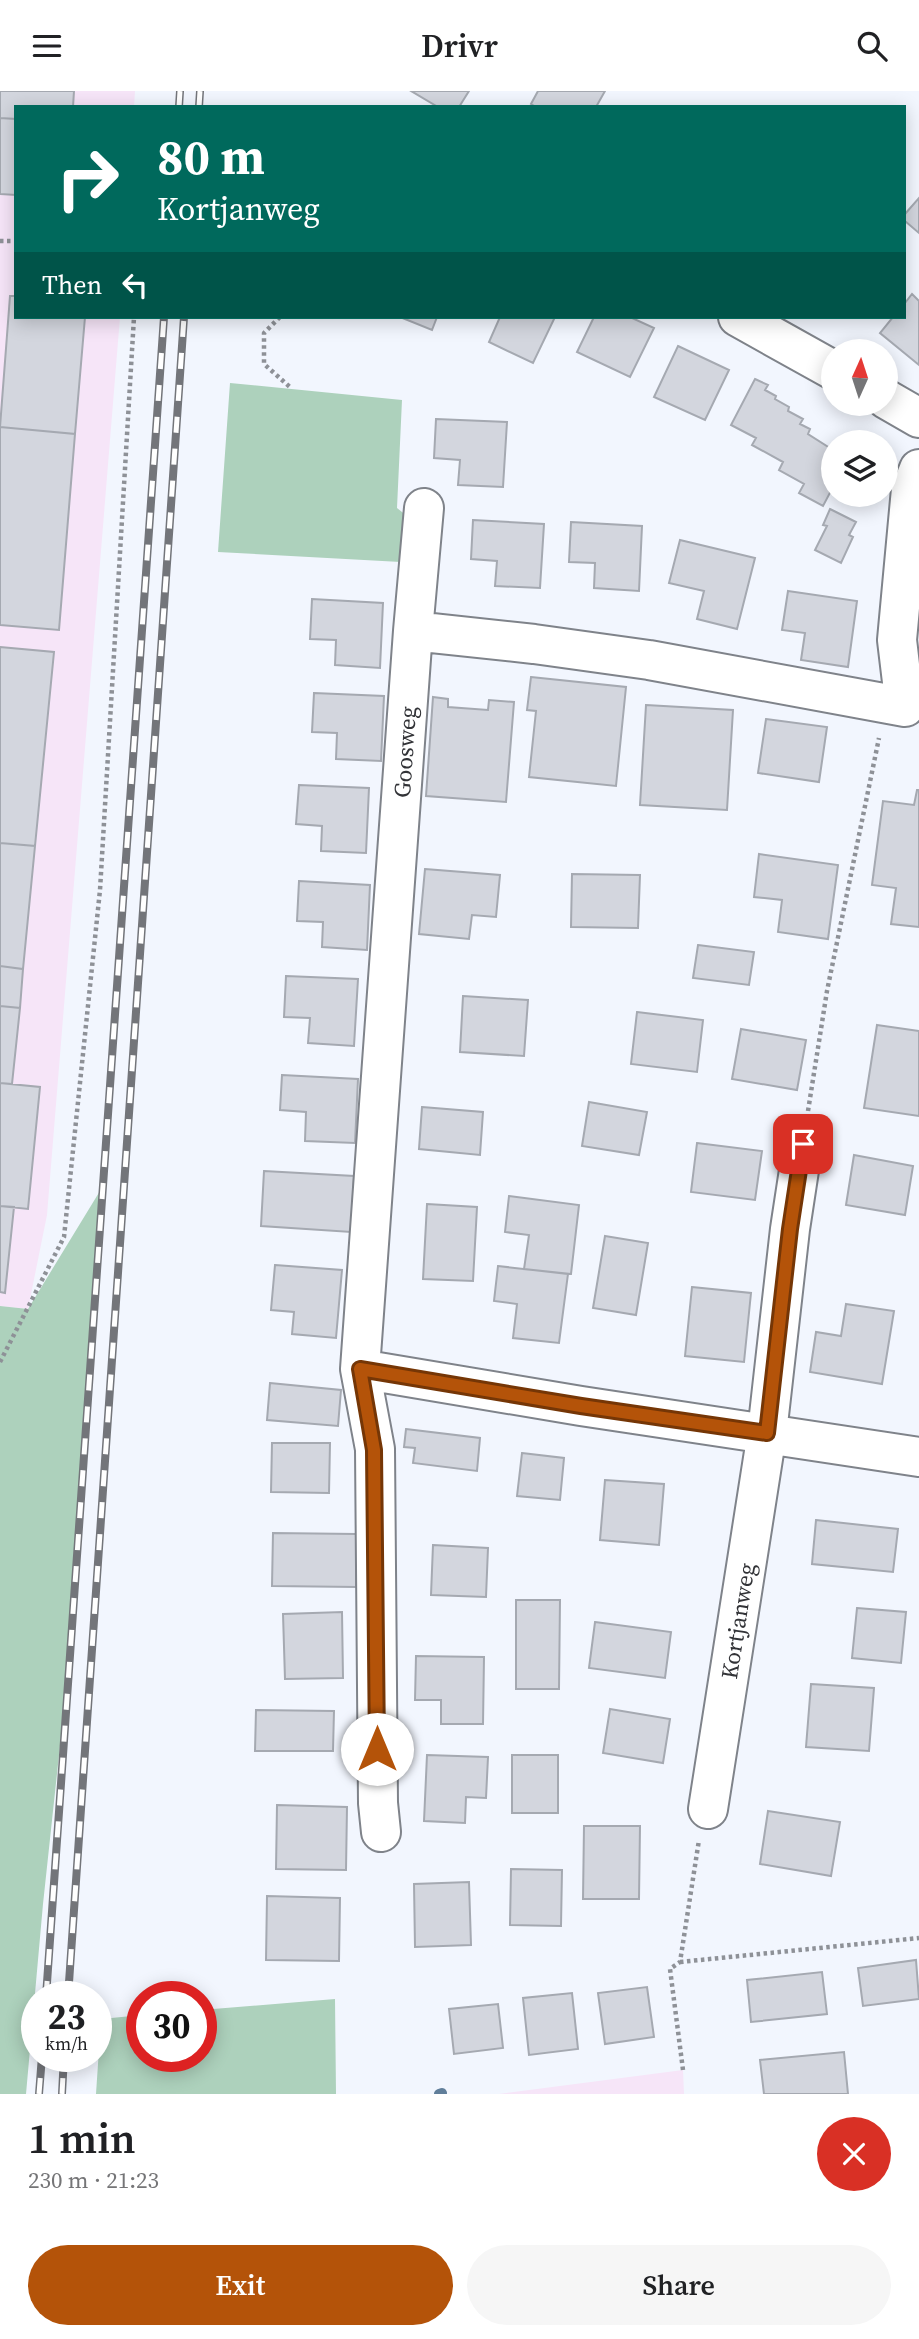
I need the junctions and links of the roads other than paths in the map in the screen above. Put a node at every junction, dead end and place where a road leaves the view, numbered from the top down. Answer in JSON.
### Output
{"nodes":[{"id":1,"x":742,"y":319,"type":"edge"},
{"id":2,"x":821,"y":363,"type":"edge"},
{"id":3,"x":898,"y":406,"type":"edge"},
{"id":4,"x":919,"y":418,"type":"edge"},
{"id":5,"x":919,"y":470,"type":"edge"},
{"id":6,"x":424,"y":507,"type":"dead end"},
{"id":7,"x":413,"y":631,"type":"junction"},
{"id":8,"x":803,"y":1144,"type":"road end"},
{"id":9,"x":360,"y":1369,"type":"junction"},
{"id":10,"x":767,"y":1433,"type":"junction"},
{"id":11,"x":919,"y":1457,"type":"edge"},
{"id":12,"x":708,"y":1809,"type":"road end"},
{"id":13,"x":381,"y":1832,"type":"dead end"}],
"edges":[{"from":1,"to":2,"type":"street"},
{"from":3,"to":4,"type":"street"},
{"from":5,"to":7,"type":"street"},
{"from":6,"to":7,"type":"street","name":"Goosweg"},
{"from":7,"to":9,"type":"street","name":"Goosweg"},
{"from":8,"to":10,"type":"street","name":"Kortjanweg"},
{"from":9,"to":10,"type":"street"},
{"from":9,"to":13,"type":"street","name":"Goosweg"},
{"from":10,"to":11,"type":"street"},
{"from":10,"to":12,"type":"street","name":"Kortjanweg"}]}
